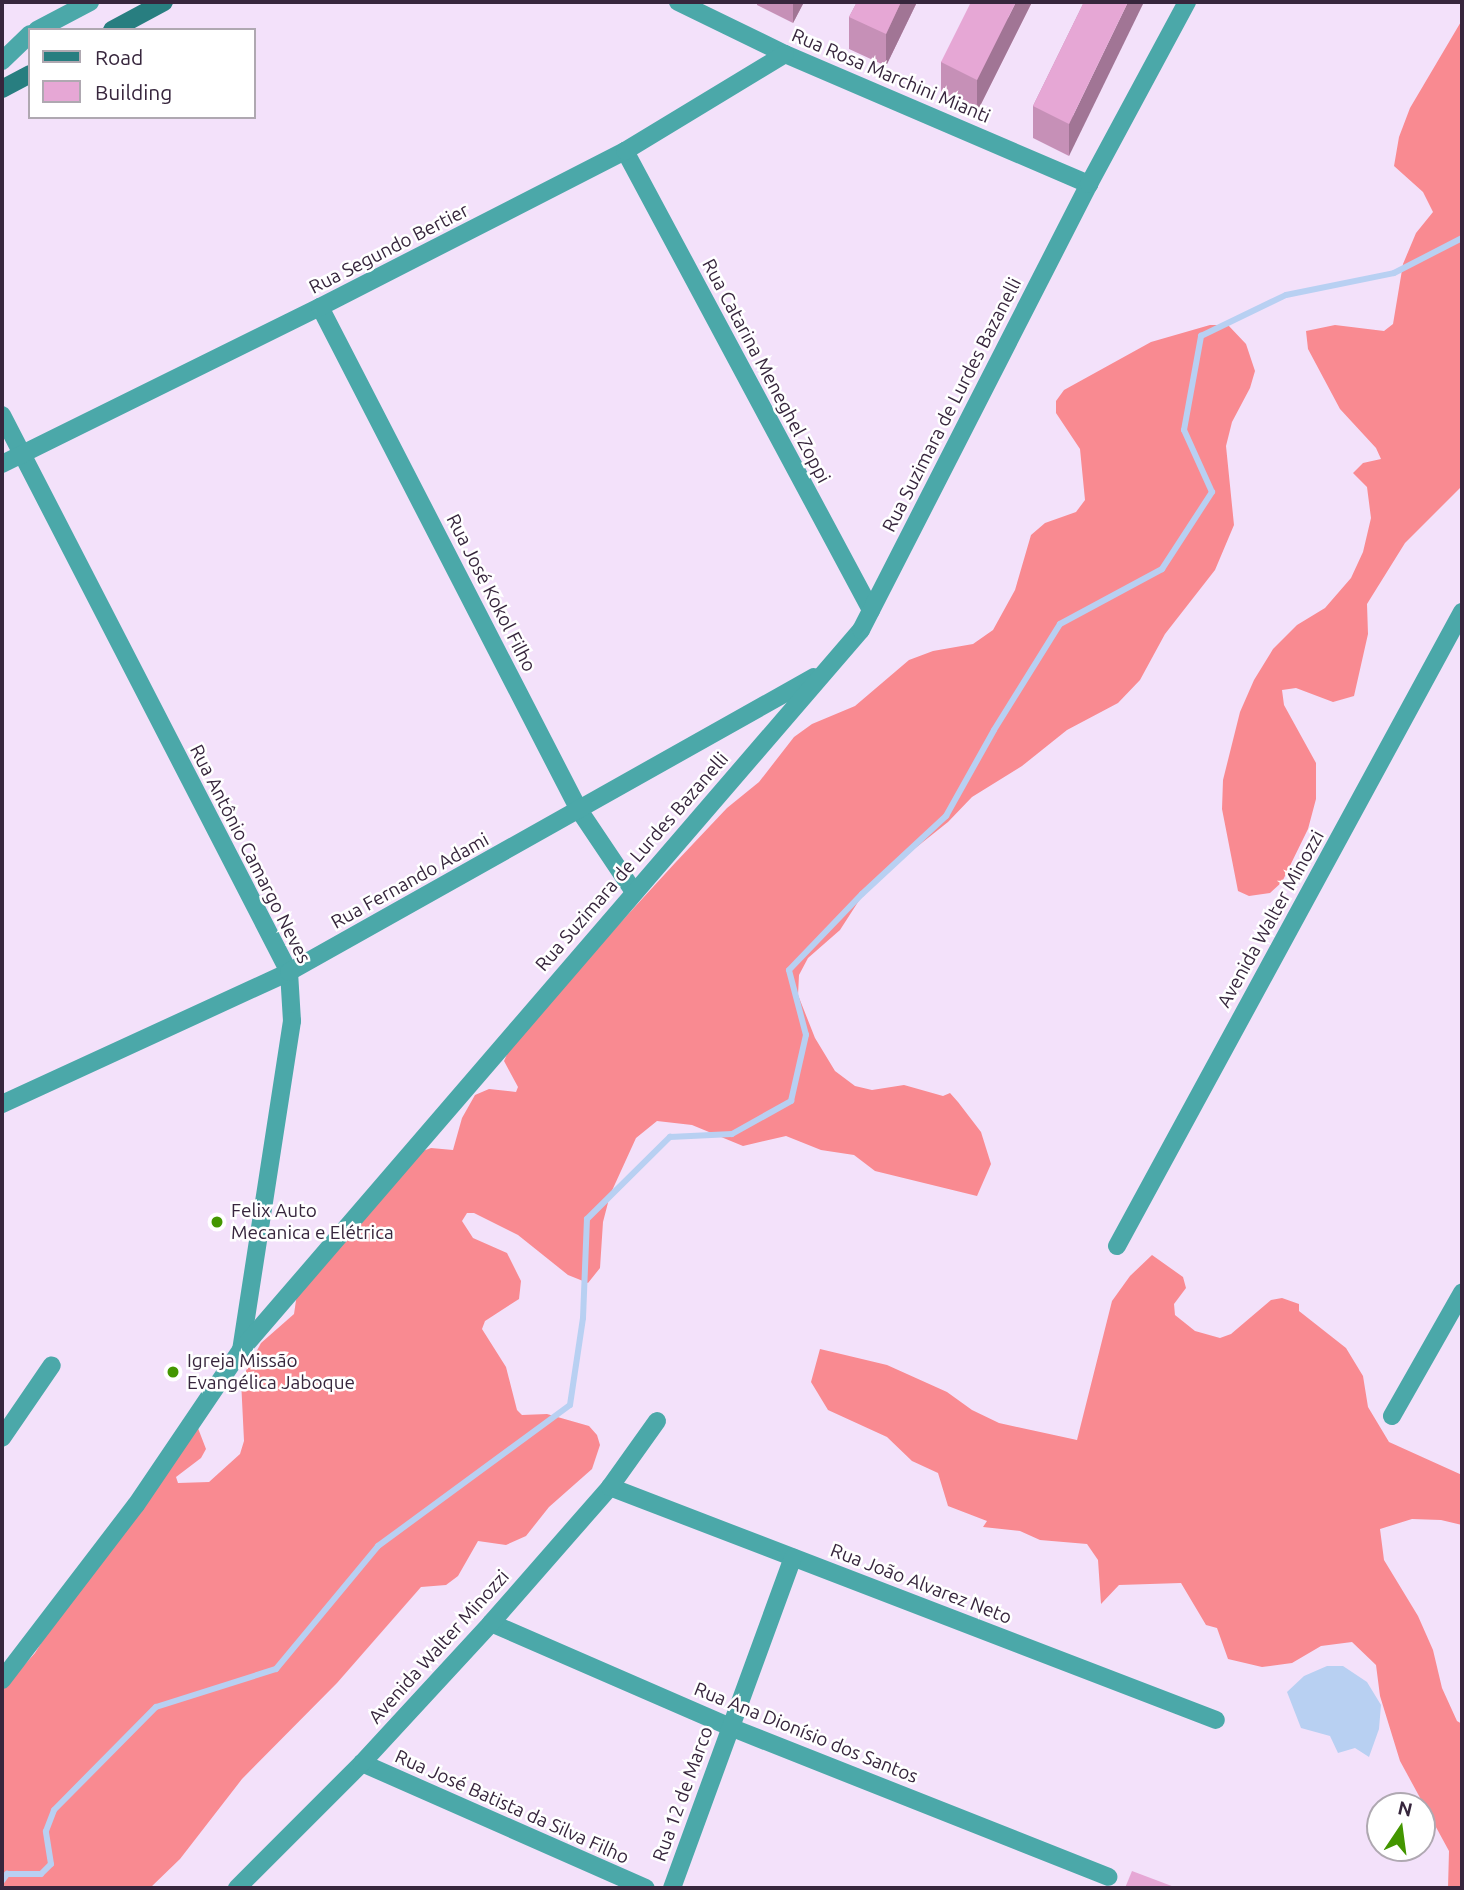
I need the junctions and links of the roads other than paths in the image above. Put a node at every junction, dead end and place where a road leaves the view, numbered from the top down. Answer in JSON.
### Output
{"nodes":[{"id":1,"x":90,"y":2,"type":"edge"},
{"id":2,"x":164,"y":2,"type":"edge"},
{"id":3,"x":678,"y":2,"type":"edge"},
{"id":4,"x":1187,"y":2,"type":"edge"},
{"id":5,"x":41,"y":28,"type":"edge"},
{"id":6,"x":116,"y":28,"type":"edge"},
{"id":7,"x":28,"y":36,"type":"edge"},
{"id":8,"x":785,"y":54,"type":"junction"},
{"id":9,"x":2,"y":61,"type":"edge"},
{"id":10,"x":28,"y":75,"type":"edge"},
{"id":11,"x":2,"y":89,"type":"edge"},
{"id":12,"x":625,"y":151,"type":"junction"},
{"id":13,"x":1089,"y":184,"type":"junction"},
{"id":14,"x":320,"y":307,"type":"junction"},
{"id":15,"x":2,"y":415,"type":"edge"},
{"id":16,"x":21,"y":454,"type":"junction"},
{"id":17,"x":2,"y":464,"type":"edge"},
{"id":18,"x":871,"y":610,"type":"junction"},
{"id":19,"x":1462,"y":612,"type":"edge"},
{"id":20,"x":826,"y":670,"type":"junction"},
{"id":21,"x":579,"y":810,"type":"junction"},
{"id":22,"x":634,"y":892,"type":"junction"},
{"id":23,"x":289,"y":972,"type":"junction"},
{"id":24,"x":2,"y":1104,"type":"edge"},
{"id":25,"x":1117,"y":1246,"type":"dead end"},
{"id":26,"x":1462,"y":1293,"type":"edge"},
{"id":27,"x":241,"y":1350,"type":"junction"},
{"id":28,"x":52,"y":1365,"type":"dead end"},
{"id":29,"x":1392,"y":1416,"type":"dead end"},
{"id":30,"x":657,"y":1421,"type":"dead end"},
{"id":31,"x":2,"y":1438,"type":"edge"},
{"id":32,"x":610,"y":1487,"type":"junction"},
{"id":33,"x":793,"y":1557,"type":"junction"},
{"id":34,"x":491,"y":1622,"type":"junction"},
{"id":35,"x":2,"y":1679,"type":"edge"},
{"id":36,"x":1216,"y":1720,"type":"dead end"},
{"id":37,"x":730,"y":1727,"type":"junction"},
{"id":38,"x":362,"y":1763,"type":"junction"},
{"id":39,"x":1108,"y":1877,"type":"dead end"},
{"id":40,"x":237,"y":1888,"type":"edge"},
{"id":41,"x":646,"y":1888,"type":"edge"},
{"id":42,"x":672,"y":1888,"type":"edge"}],
"edges":[{"from":1,"to":5,"type":"street"},
{"from":2,"to":6,"type":"street"},
{"from":3,"to":8,"type":"street","name":"Rua Rosa Marchini Mianti"},
{"from":4,"to":13,"type":"street","name":"Rua Suzimara de Lurdes Bazanelli"},
{"from":7,"to":9,"type":"street"},
{"from":8,"to":12,"type":"street","name":"Rua Segundo Bertier"},
{"from":8,"to":13,"type":"street","name":"Rua Rosa Marchini Mianti"},
{"from":10,"to":11,"type":"street"},
{"from":12,"to":14,"type":"street","name":"Rua Segundo Bertier"},
{"from":12,"to":18,"type":"street","name":"Rua Catarina Meneghel Zoppi"},
{"from":13,"to":18,"type":"street","name":"Rua Suzimara de Lurdes Bazanelli"},
{"from":14,"to":16,"type":"street","name":"Rua Segundo Bertier"},
{"from":14,"to":21,"type":"street","name":"Rua José Kokol Filho"},
{"from":15,"to":16,"type":"street","name":"Rua Antônio Camargo Neves"},
{"from":16,"to":17,"type":"street","name":"Rua Segundo Bertier"},
{"from":16,"to":23,"type":"street","name":"Rua Antônio Camargo Neves"},
{"from":18,"to":20,"type":"street","name":"Rua Suzimara de Lurdes Bazanelli"},
{"from":19,"to":25,"type":"street","name":"Avenida Walter Minozzi"},
{"from":20,"to":21,"type":"street","name":"Rua Fernando Adami"},
{"from":20,"to":22,"type":"street","name":"Rua Suzimara de Lurdes Bazanelli"},
{"from":21,"to":22,"type":"street","name":"Rua José Kokol Filho"},
{"from":21,"to":23,"type":"street","name":"Rua Fernando Adami"},
{"from":22,"to":27,"type":"street","name":"Rua Suzimara de Lurdes Bazanelli"},
{"from":23,"to":24,"type":"street","name":"Rua Fernando Adami"},
{"from":23,"to":27,"type":"street","name":"Rua Antônio Camargo Neves"},
{"from":26,"to":29,"type":"street"},
{"from":27,"to":35,"type":"street","name":"Rua Suzimara de Lurdes Bazanelli"},
{"from":28,"to":31,"type":"street"},
{"from":30,"to":32,"type":"street","name":"Avenida Walter Minozzi"},
{"from":32,"to":33,"type":"street","name":"Rua João Alvarez Neto"},
{"from":32,"to":34,"type":"street","name":"Avenida Walter Minozzi"},
{"from":33,"to":36,"type":"street","name":"Rua João Alvarez Neto"},
{"from":33,"to":37,"type":"street","name":"Rua 12 de Marco"},
{"from":34,"to":37,"type":"street","name":"Rua Ana Dionísio dos Santos"},
{"from":34,"to":38,"type":"street","name":"Avenida Walter Minozzi"},
{"from":37,"to":39,"type":"street","name":"Rua Ana Dionísio dos Santos"},
{"from":37,"to":42,"type":"street","name":"Rua 12 de Marco"},
{"from":38,"to":40,"type":"street","name":"Avenida Walter Minozzi"},
{"from":38,"to":41,"type":"street","name":"Rua José Batista da Silva Filho"}]}
